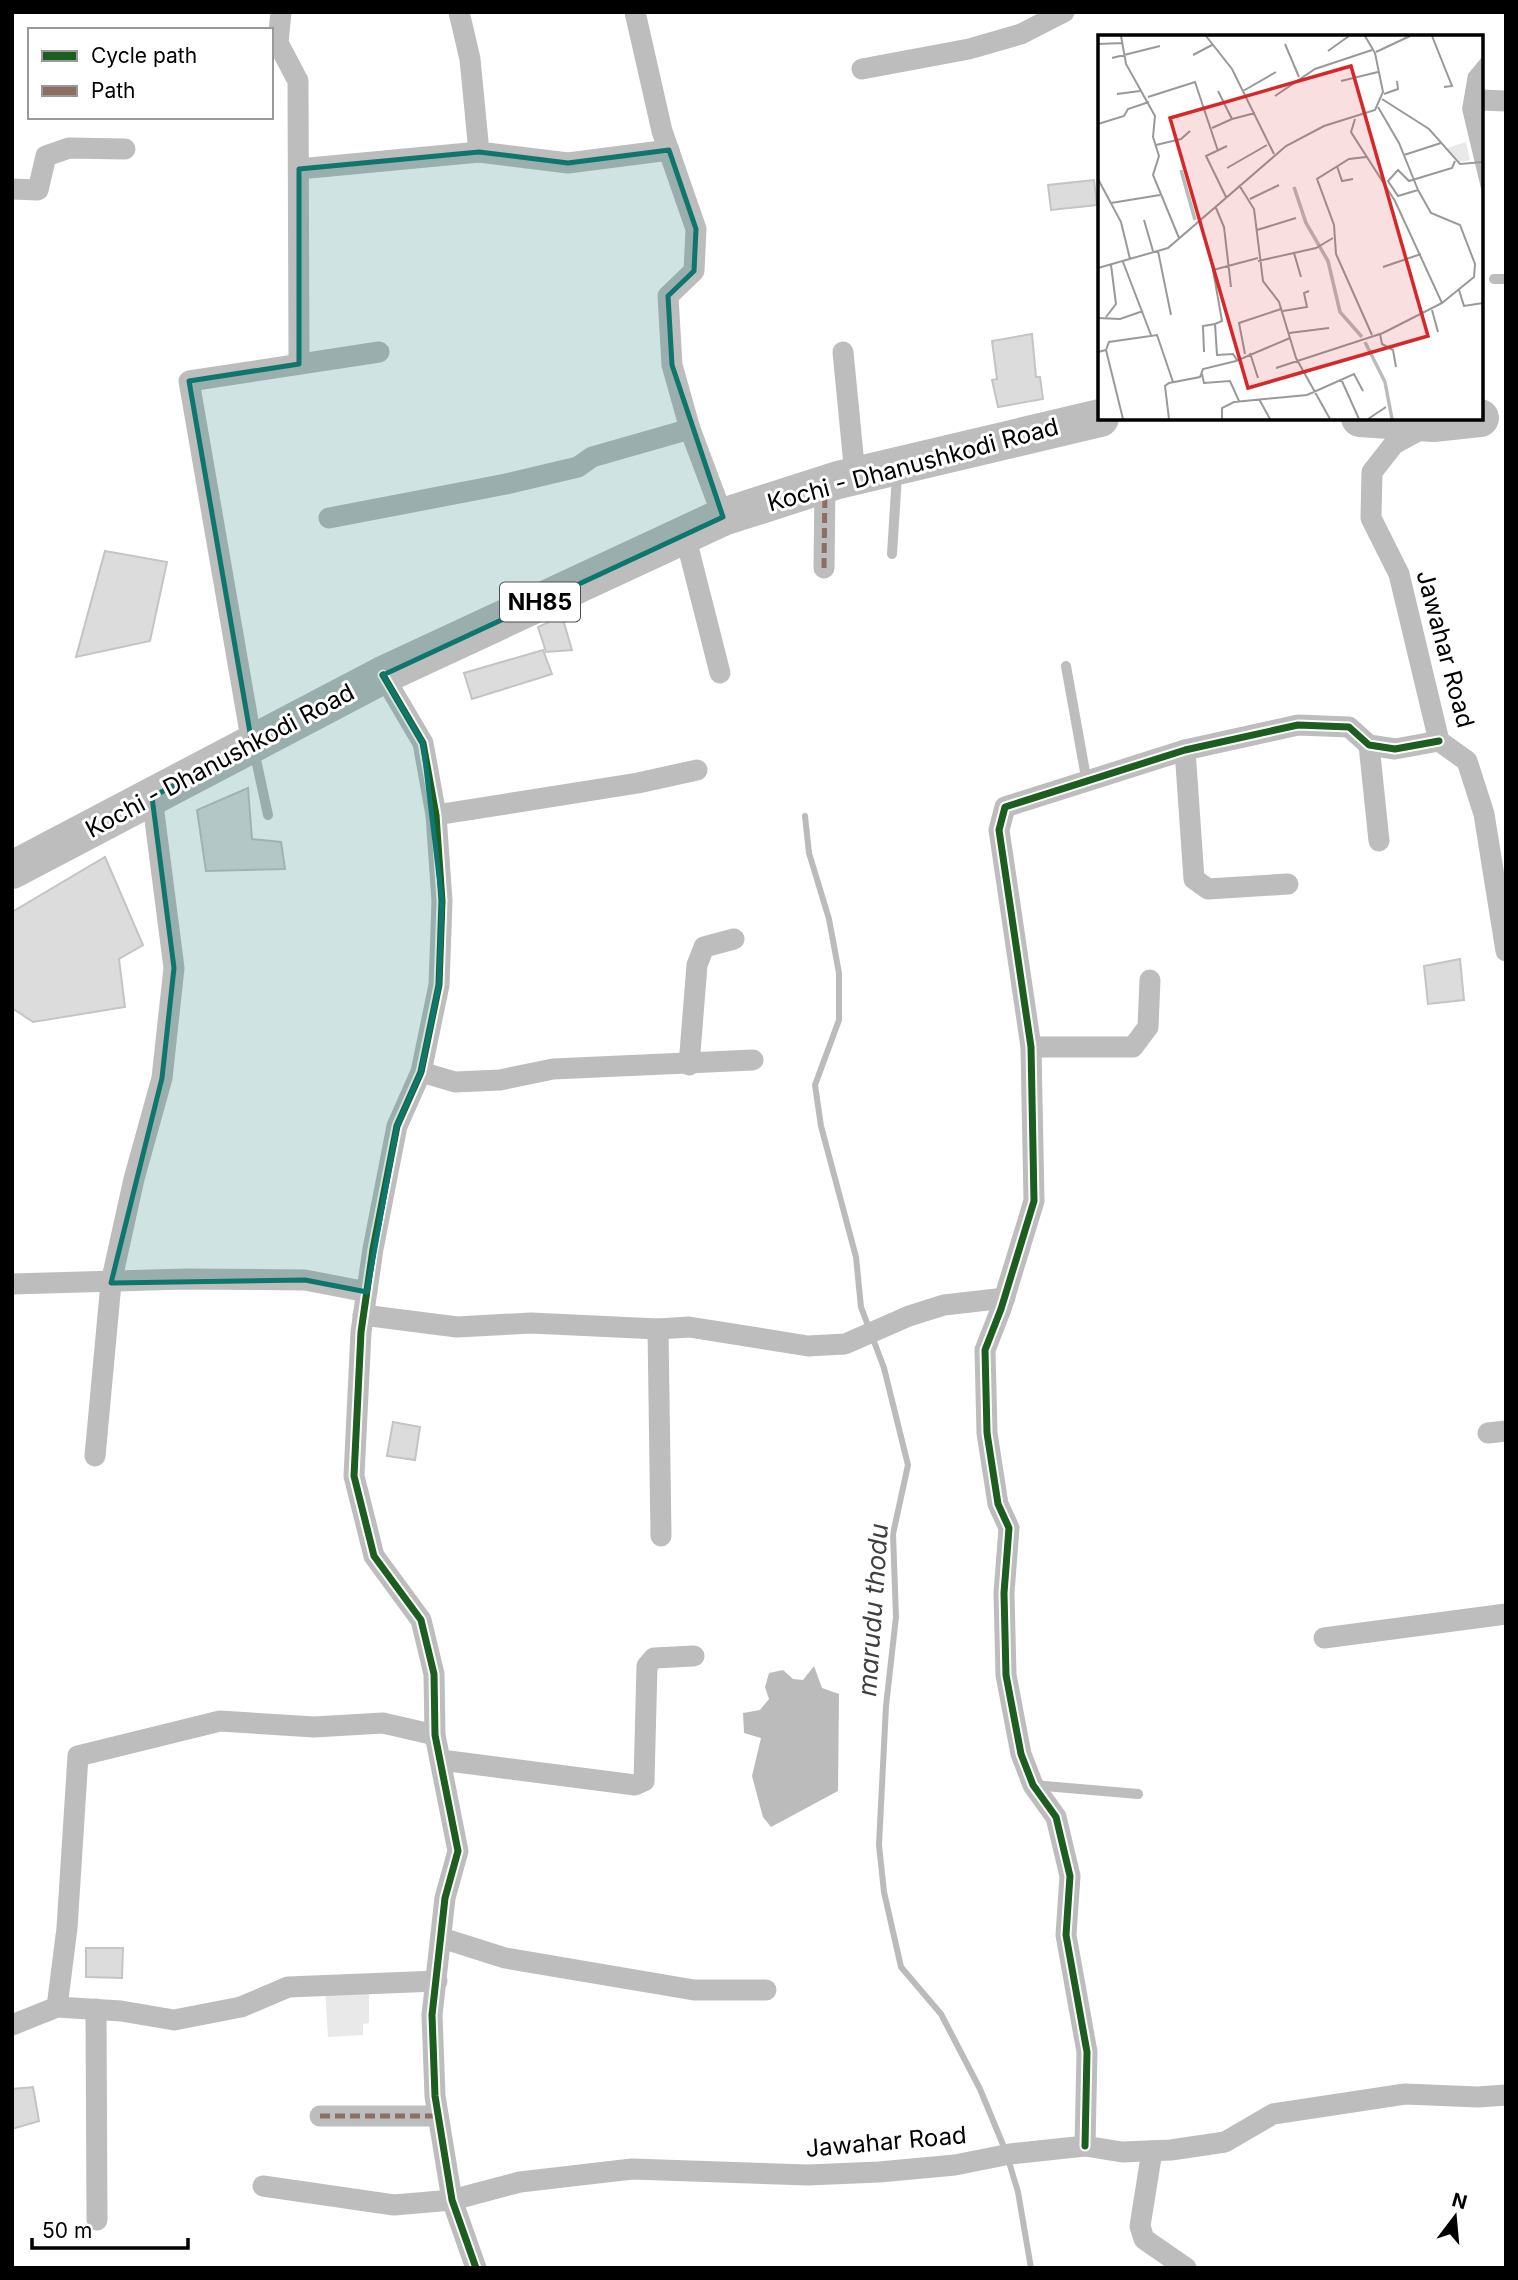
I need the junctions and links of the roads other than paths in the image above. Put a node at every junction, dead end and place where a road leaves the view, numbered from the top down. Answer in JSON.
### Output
{"nodes":[{"id":1,"x":281,"y":12,"type":"edge"},
{"id":2,"x":459,"y":12,"type":"edge"},
{"id":3,"x":635,"y":12,"type":"edge"},
{"id":4,"x":1064,"y":12,"type":"edge"},
{"id":5,"x":862,"y":69,"type":"dead end"},
{"id":6,"x":1483,"y":100,"type":"edge"},
{"id":7,"x":1506,"y":101,"type":"edge"},
{"id":8,"x":125,"y":149,"type":"dead end"},
{"id":9,"x":669,"y":150,"type":"junction"},
{"id":10,"x":479,"y":152,"type":"junction"},
{"id":11,"x":299,"y":169,"type":"junction"},
{"id":12,"x":12,"y":189,"type":"edge"},
{"id":13,"x":1494,"y":279,"type":"dead end"},
{"id":14,"x":1506,"y":279,"type":"edge"},
{"id":15,"x":379,"y":352,"type":"dead end"},
{"id":16,"x":843,"y":352,"type":"dead end"},
{"id":17,"x":299,"y":364,"type":"junction"},
{"id":18,"x":1506,"y":416,"type":"edge"},
{"id":19,"x":1098,"y":418,"type":"edge"},
{"id":20,"x":1483,"y":418,"type":"edge"},
{"id":21,"x":1389,"y":420,"type":"edge"},
{"id":22,"x":1461,"y":420,"type":"edge"},
{"id":23,"x":1433,"y":423,"type":"junction"},
{"id":24,"x":690,"y":429,"type":"junction"},
{"id":25,"x":897,"y":465,"type":"junction"},
{"id":26,"x":840,"y":480,"type":"junction"},
{"id":27,"x":723,"y":517,"type":"junction"},
{"id":28,"x":329,"y":518,"type":"dead end"},
{"id":29,"x":685,"y":535,"type":"junction"},
{"id":30,"x":892,"y":554,"type":"dead end"},
{"id":31,"x":824,"y":568,"type":"dead end"},
{"id":32,"x":1066,"y":666,"type":"dead end"},
{"id":33,"x":720,"y":673,"type":"dead end"},
{"id":34,"x":383,"y":675,"type":"junction"},
{"id":35,"x":1439,"y":741,"type":"junction"},
{"id":36,"x":252,"y":744,"type":"junction"},
{"id":37,"x":1369,"y":744,"type":"junction"},
{"id":38,"x":1185,"y":750,"type":"junction"},
{"id":39,"x":697,"y":770,"type":"dead end"},
{"id":40,"x":1087,"y":783,"type":"junction"},
{"id":41,"x":152,"y":797,"type":"junction"},
{"id":42,"x":268,"y":815,"type":"dead end"},
{"id":43,"x":436,"y":815,"type":"junction"},
{"id":44,"x":1379,"y":841,"type":"dead end"},
{"id":45,"x":12,"y":870,"type":"edge"},
{"id":46,"x":1288,"y":884,"type":"dead end"},
{"id":47,"x":734,"y":939,"type":"dead end"},
{"id":48,"x":1506,"y":951,"type":"edge"},
{"id":49,"x":1150,"y":980,"type":"dead end"},
{"id":50,"x":1031,"y":1047,"type":"junction"},
{"id":51,"x":754,"y":1060,"type":"dead end"},
{"id":52,"x":689,"y":1065,"type":"junction"},
{"id":53,"x":421,"y":1072,"type":"junction"},
{"id":54,"x":111,"y":1283,"type":"junction"},
{"id":55,"x":12,"y":1284,"type":"edge"},
{"id":56,"x":367,"y":1292,"type":"junction"},
{"id":57,"x":1004,"y":1298,"type":"junction"},
{"id":58,"x":363,"y":1315,"type":"junction"},
{"id":59,"x":658,"y":1329,"type":"junction"},
{"id":60,"x":95,"y":1455,"type":"dead end"},
{"id":61,"x":661,"y":1536,"type":"dead end"},
{"id":62,"x":1506,"y":1614,"type":"edge"},
{"id":63,"x":1324,"y":1638,"type":"dead end"},
{"id":64,"x":694,"y":1657,"type":"dead end"},
{"id":65,"x":435,"y":1735,"type":"junction"},
{"id":66,"x":441,"y":1760,"type":"junction"},
{"id":67,"x":1033,"y":1785,"type":"junction"},
{"id":68,"x":1138,"y":1794,"type":"dead end"},
{"id":69,"x":442,"y":1938,"type":"junction"},
{"id":70,"x":437,"y":1981,"type":"junction"},
{"id":71,"x":766,"y":1990,"type":"dead end"},
{"id":72,"x":57,"y":2007,"type":"junction"},
{"id":73,"x":96,"y":2009,"type":"junction"},
{"id":74,"x":12,"y":2025,"type":"edge"},
{"id":75,"x":1506,"y":2095,"type":"edge"},
{"id":76,"x":320,"y":2116,"type":"dead end"},
{"id":77,"x":438,"y":2116,"type":"junction"},
{"id":78,"x":1085,"y":2146,"type":"junction"},
{"id":79,"x":1152,"y":2151,"type":"junction"},
{"id":80,"x":263,"y":2186,"type":"dead end"},
{"id":81,"x":452,"y":2200,"type":"junction"},
{"id":82,"x":97,"y":2220,"type":"dead end"},
{"id":83,"x":476,"y":2268,"type":"edge"},
{"id":84,"x":1186,"y":2268,"type":"edge"}],
"edges":[{"from":1,"to":11,"type":"street"},
{"from":2,"to":10,"type":"street"},
{"from":3,"to":9,"type":"street"},
{"from":4,"to":5,"type":"street"},
{"from":6,"to":7,"type":"street"},
{"from":8,"to":12,"type":"street"},
{"from":9,"to":10,"type":"street"},
{"from":9,"to":24,"type":"street"},
{"from":10,"to":11,"type":"street"},
{"from":11,"to":17,"type":"street"},
{"from":13,"to":14,"type":"lane"},
{"from":15,"to":17,"type":"street"},
{"from":16,"to":26,"type":"street"},
{"from":17,"to":36,"type":"street"},
{"from":18,"to":20,"type":"highway"},
{"from":19,"to":25,"type":"highway","name":"Kochi - Dhanushkodi Road","number":"NH85"},
{"from":21,"to":23,"type":"highway"},
{"from":22,"to":23,"type":"highway"},
{"from":23,"to":35,"type":"street","name":"Jawahar Road"},
{"from":24,"to":27,"type":"street"},
{"from":24,"to":28,"type":"street"},
{"from":25,"to":26,"type":"highway","name":"Kochi - Dhanushkodi Road","number":"NH85"},
{"from":25,"to":30,"type":"lane"},
{"from":26,"to":27,"type":"highway","name":"Kochi - Dhanushkodi Road","number":"NH85"},
{"from":26,"to":31,"type":"street"},
{"from":27,"to":29,"type":"highway","name":"Kochi - Dhanushkodi Road","number":"NH85"},
{"from":29,"to":33,"type":"street"},
{"from":29,"to":34,"type":"highway","name":"Kochi - Dhanushkodi Road","number":"NH85"},
{"from":32,"to":40,"type":"lane"},
{"from":34,"to":36,"type":"highway","name":"Kochi - Dhanushkodi Road","number":"NH85"},
{"from":34,"to":43,"type":"street"},
{"from":35,"to":37,"type":"street"},
{"from":35,"to":48,"type":"street","name":"Jawahar Road"},
{"from":36,"to":41,"type":"highway","name":"Kochi - Dhanushkodi Road","number":"NH85"},
{"from":36,"to":42,"type":"lane"},
{"from":37,"to":38,"type":"street"},
{"from":37,"to":44,"type":"street"},
{"from":38,"to":40,"type":"street"},
{"from":38,"to":46,"type":"street"},
{"from":39,"to":43,"type":"street"},
{"from":40,"to":50,"type":"street"},
{"from":41,"to":45,"type":"highway","name":"Kochi - Dhanushkodi Road","number":"NH85"},
{"from":41,"to":54,"type":"street"},
{"from":43,"to":53,"type":"street"},
{"from":47,"to":52,"type":"street"},
{"from":49,"to":50,"type":"street"},
{"from":50,"to":57,"type":"street"},
{"from":51,"to":52,"type":"street"},
{"from":52,"to":53,"type":"street"},
{"from":53,"to":56,"type":"street"},
{"from":54,"to":55,"type":"street"},
{"from":54,"to":56,"type":"street"},
{"from":54,"to":60,"type":"street"},
{"from":56,"to":58,"type":"street"},
{"from":57,"to":59,"type":"street"},
{"from":57,"to":67,"type":"street"},
{"from":58,"to":59,"type":"street"},
{"from":58,"to":65,"type":"street"},
{"from":59,"to":61,"type":"street"},
{"from":62,"to":63,"type":"street"},
{"from":64,"to":66,"type":"street"},
{"from":65,"to":66,"type":"street"},
{"from":65,"to":72,"type":"street"},
{"from":66,"to":69,"type":"street"},
{"from":67,"to":68,"type":"lane"},
{"from":67,"to":78,"type":"street"},
{"from":69,"to":70,"type":"street"},
{"from":69,"to":71,"type":"street"},
{"from":70,"to":73,"type":"street"},
{"from":70,"to":77,"type":"street"},
{"from":72,"to":73,"type":"street"},
{"from":72,"to":74,"type":"street"},
{"from":73,"to":82,"type":"street"},
{"from":75,"to":79,"type":"street","name":"Jawahar Road"},
{"from":76,"to":77,"type":"street"},
{"from":77,"to":81,"type":"street"},
{"from":78,"to":79,"type":"street","name":"Jawahar Road"},
{"from":78,"to":81,"type":"street","name":"Jawahar Road"},
{"from":79,"to":84,"type":"street"},
{"from":80,"to":81,"type":"street","name":"Jawahar Road"},
{"from":81,"to":83,"type":"street"}]}
